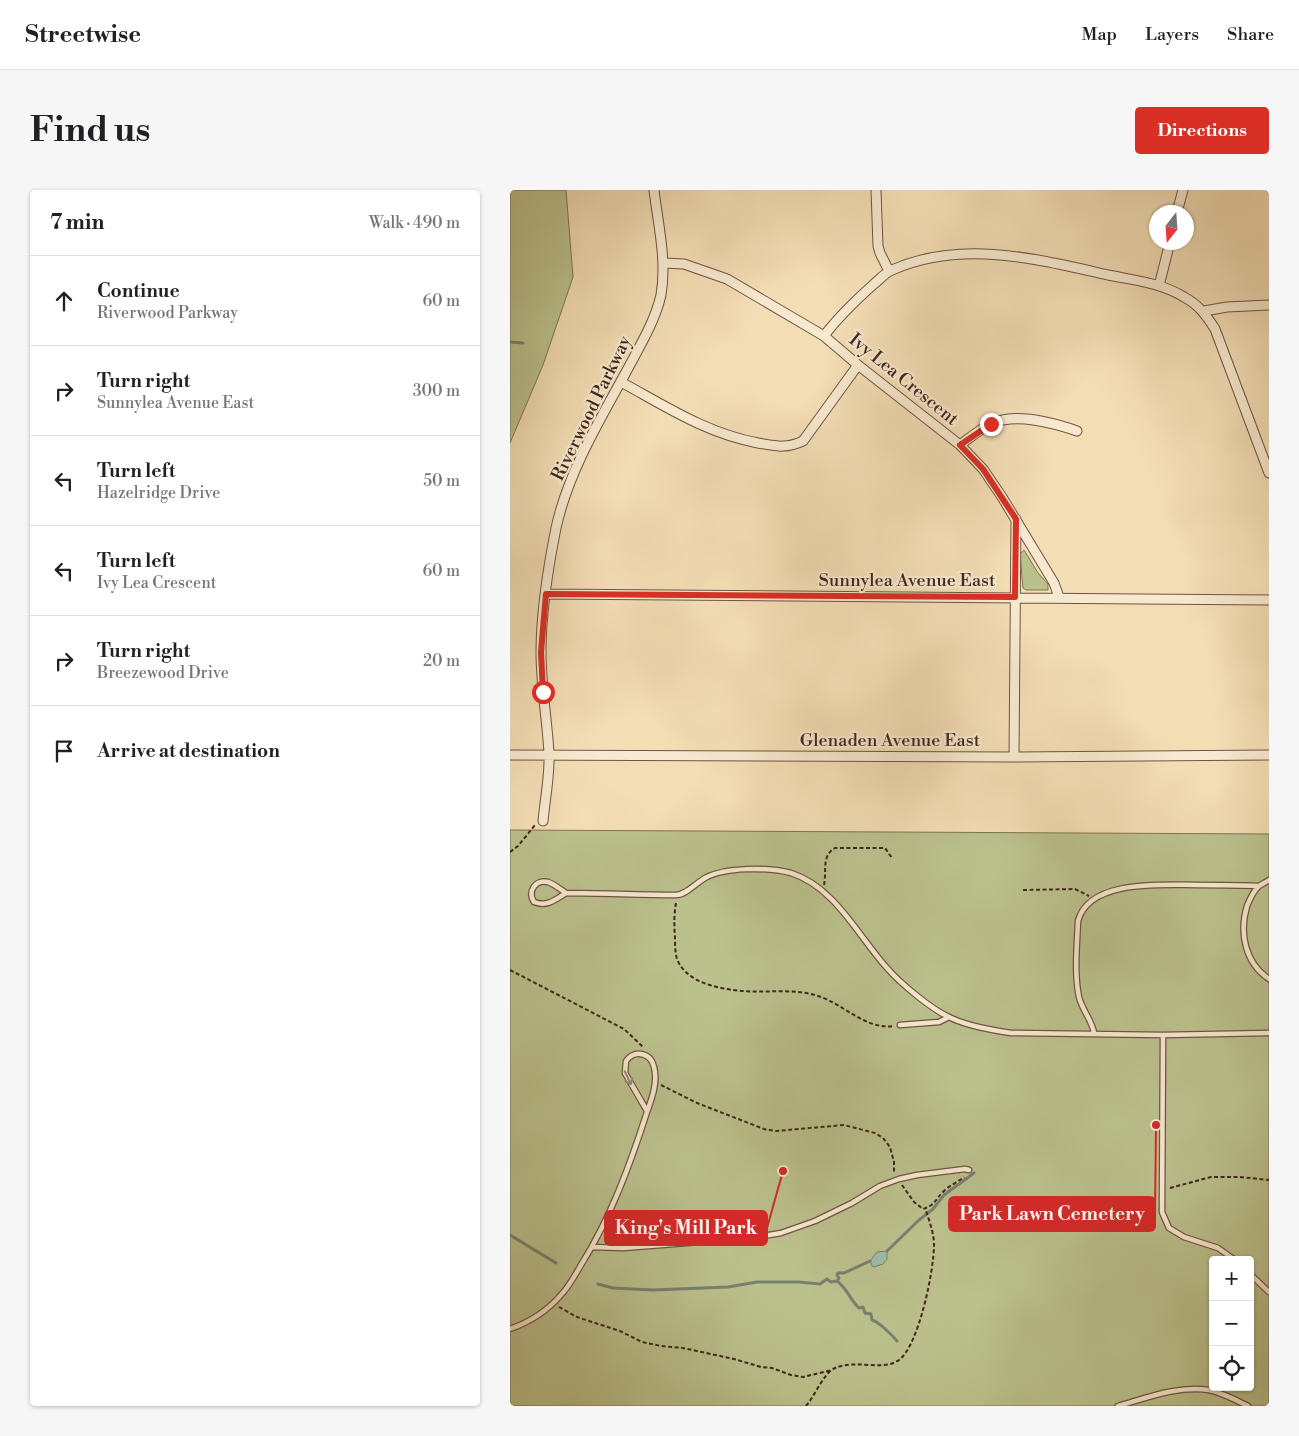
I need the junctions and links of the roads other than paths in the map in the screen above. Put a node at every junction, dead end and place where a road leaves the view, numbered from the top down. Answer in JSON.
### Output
{"nodes":[{"id":1,"x":654,"y":190,"type":"edge"},
{"id":2,"x":876,"y":190,"type":"edge"},
{"id":3,"x":1183,"y":190,"type":"edge"},
{"id":4,"x":1179,"y":205,"type":"edge"},
{"id":5,"x":1168,"y":250,"type":"edge"},
{"id":6,"x":664,"y":263,"type":"junction"},
{"id":7,"x":889,"y":271,"type":"junction"},
{"id":8,"x":1159,"y":286,"type":"junction"},
{"id":9,"x":1269,"y":305,"type":"edge"},
{"id":10,"x":1204,"y":311,"type":"junction"},
{"id":11,"x":824,"y":336,"type":"junction"},
{"id":12,"x":858,"y":365,"type":"junction"},
{"id":13,"x":620,"y":382,"type":"junction"},
{"id":14,"x":1077,"y":431,"type":"dead end"},
{"id":15,"x":1259,"y":443,"type":"junction"},
{"id":16,"x":1269,"y":443,"type":"edge"},
{"id":17,"x":960,"y":445,"type":"junction"},
{"id":18,"x":1269,"y":473,"type":"edge"},
{"id":19,"x":1016,"y":519,"type":"junction"},
{"id":20,"x":546,"y":594,"type":"junction"},
{"id":21,"x":1015,"y":597,"type":"junction"},
{"id":22,"x":1059,"y":597,"type":"junction"},
{"id":23,"x":1269,"y":600,"type":"edge"},
{"id":24,"x":510,"y":755,"type":"edge"},
{"id":25,"x":549,"y":755,"type":"junction"},
{"id":26,"x":1269,"y":755,"type":"edge"},
{"id":27,"x":1014,"y":757,"type":"junction"},
{"id":28,"x":543,"y":821,"type":"road end"},
{"id":29,"x":1269,"y":880,"type":"edge"},
{"id":30,"x":1258,"y":886,"type":"junction"},
{"id":31,"x":566,"y":893,"type":"junction"},
{"id":32,"x":1269,"y":980,"type":"edge"},
{"id":33,"x":949,"y":1017,"type":"junction"},
{"id":34,"x":900,"y":1025,"type":"road end"},
{"id":35,"x":1094,"y":1033,"type":"junction"},
{"id":36,"x":1269,"y":1033,"type":"edge"},
{"id":37,"x":1163,"y":1035,"type":"junction"},
{"id":38,"x":647,"y":1111,"type":"junction"},
{"id":39,"x":969,"y":1170,"type":"dead end"},
{"id":40,"x":592,"y":1247,"type":"junction"},
{"id":41,"x":1229,"y":1256,"type":"edge"},
{"id":42,"x":1254,"y":1278,"type":"edge"},
{"id":43,"x":1269,"y":1292,"type":"edge"},
{"id":44,"x":510,"y":1329,"type":"edge"},
{"id":45,"x":1118,"y":1406,"type":"edge"},
{"id":46,"x":1248,"y":1406,"type":"edge"}],
"edges":[{"from":1,"to":6,"type":"street","name":"Riverwood Parkway"},
{"from":2,"to":7,"type":"street"},
{"from":3,"to":4,"type":"street"},
{"from":5,"to":8,"type":"street"},
{"from":6,"to":11,"type":"street","name":"Ivy Lea Crescent"},
{"from":6,"to":13,"type":"street","name":"Riverwood Parkway"},
{"from":7,"to":8,"type":"street"},
{"from":7,"to":11,"type":"street"},
{"from":8,"to":10,"type":"street"},
{"from":9,"to":10,"type":"street"},
{"from":10,"to":15,"type":"street"},
{"from":11,"to":12,"type":"street","name":"Ivy Lea Crescent"},
{"from":12,"to":13,"type":"street"},
{"from":12,"to":17,"type":"street","name":"Ivy Lea Crescent"},
{"from":13,"to":20,"type":"street","name":"Riverwood Parkway"},
{"from":14,"to":17,"type":"street"},
{"from":15,"to":16,"type":"street"},
{"from":15,"to":18,"type":"street"},
{"from":17,"to":19,"type":"street","name":"Ivy Lea Crescent"},
{"from":19,"to":21,"type":"street"},
{"from":19,"to":22,"type":"street","name":"Ivy Lea Crescent"},
{"from":20,"to":21,"type":"street","name":"Sunnylea Avenue East"},
{"from":20,"to":25,"type":"street","name":"Riverwood Parkway"},
{"from":21,"to":22,"type":"street","name":"Sunnylea Avenue East"},
{"from":21,"to":27,"type":"street"},
{"from":22,"to":23,"type":"street","name":"Sunnylea Avenue East"},
{"from":24,"to":25,"type":"street","name":"Glenaden Avenue East"},
{"from":25,"to":27,"type":"street","name":"Glenaden Avenue East"},
{"from":25,"to":28,"type":"street","name":"Riverwood Parkway"},
{"from":26,"to":27,"type":"street","name":"Glenaden Avenue East"},
{"from":29,"to":30,"type":"lane"},
{"from":30,"to":32,"type":"lane"},
{"from":30,"to":35,"type":"lane"},
{"from":31,"to":31,"type":"lane"},
{"from":31,"to":33,"type":"lane"},
{"from":33,"to":34,"type":"lane"},
{"from":33,"to":35,"type":"lane"},
{"from":35,"to":37,"type":"lane"},
{"from":36,"to":37,"type":"lane"},
{"from":37,"to":41,"type":"lane"},
{"from":38,"to":38,"type":"lane","one_way":true},
{"from":38,"to":40,"type":"lane"},
{"from":39,"to":40,"type":"lane"},
{"from":40,"to":44,"type":"lane"},
{"from":42,"to":43,"type":"lane"},
{"from":45,"to":46,"type":"lane"}]}
